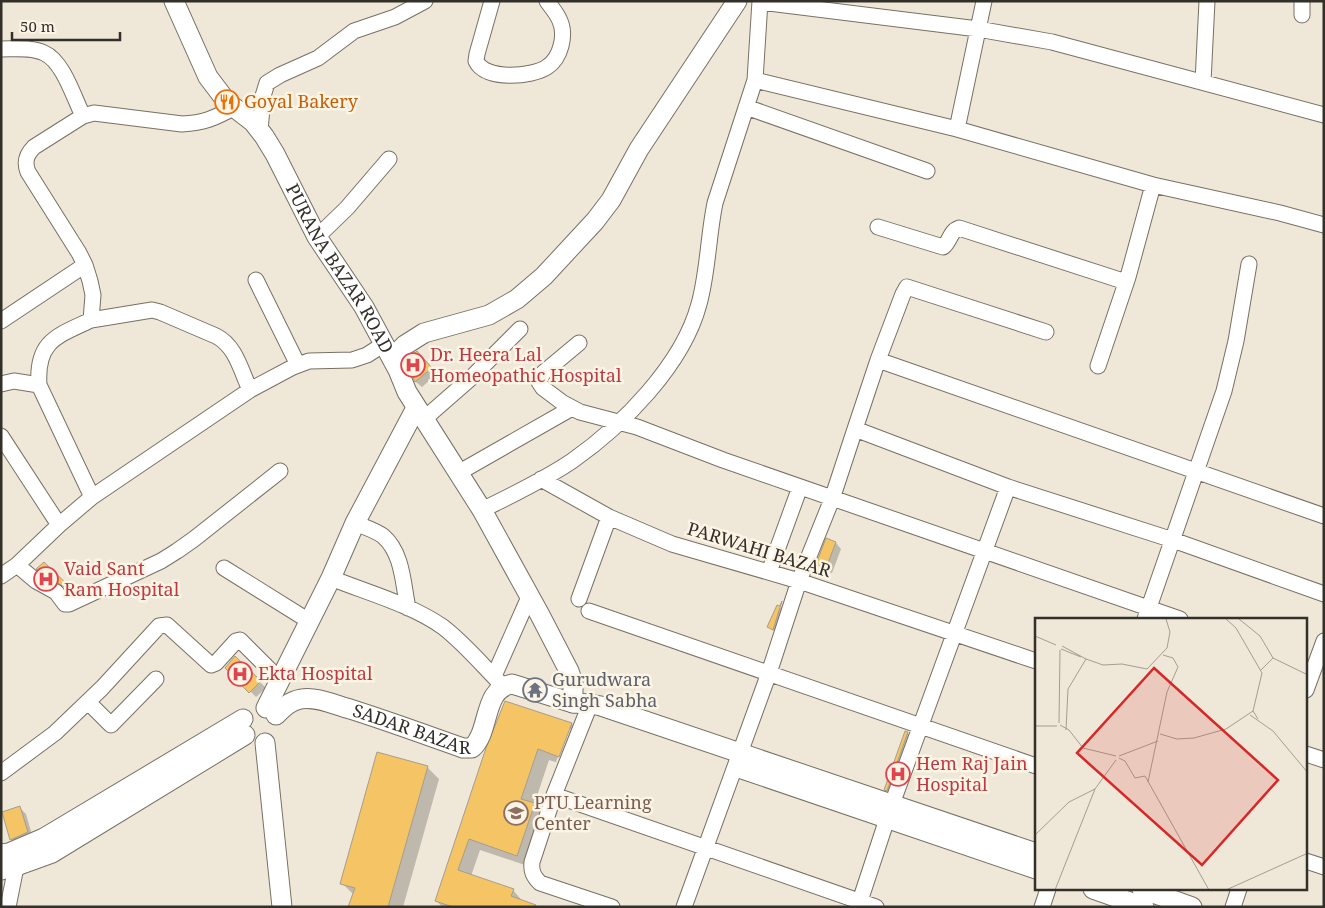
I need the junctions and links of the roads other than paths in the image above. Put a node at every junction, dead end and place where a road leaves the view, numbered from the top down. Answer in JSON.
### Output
{"nodes":[{"id":1,"x":174,"y":1,"type":"edge"},
{"id":2,"x":425,"y":1,"type":"edge"},
{"id":3,"x":492,"y":1,"type":"edge"},
{"id":4,"x":546,"y":1,"type":"edge"},
{"id":5,"x":737,"y":1,"type":"edge"},
{"id":6,"x":760,"y":1,"type":"edge"},
{"id":7,"x":984,"y":1,"type":"edge"},
{"id":8,"x":1207,"y":1,"type":"edge"},
{"id":9,"x":978,"y":29,"type":"junction"},
{"id":10,"x":1,"y":49,"type":"edge"},
{"id":11,"x":755,"y":80,"type":"junction"},
{"id":12,"x":1203,"y":82,"type":"junction"},
{"id":13,"x":235,"y":107,"type":"junction"},
{"id":14,"x":746,"y":107,"type":"junction"},
{"id":15,"x":1324,"y":115,"type":"edge"},
{"id":16,"x":83,"y":116,"type":"junction"},
{"id":17,"x":957,"y":129,"type":"junction"},
{"id":18,"x":260,"y":130,"type":"junction"},
{"id":19,"x":389,"y":159,"type":"dead end"},
{"id":20,"x":927,"y":171,"type":"dead end"},
{"id":21,"x":1153,"y":185,"type":"junction"},
{"id":22,"x":1324,"y":225,"type":"edge"},
{"id":23,"x":878,"y":226,"type":"dead end"},
{"id":24,"x":317,"y":237,"type":"junction"},
{"id":25,"x":1249,"y":264,"type":"dead end"},
{"id":26,"x":85,"y":265,"type":"junction"},
{"id":27,"x":256,"y":280,"type":"dead end"},
{"id":28,"x":1126,"y":282,"type":"junction"},
{"id":29,"x":91,"y":320,"type":"junction"},
{"id":30,"x":1,"y":321,"type":"edge"},
{"id":31,"x":520,"y":329,"type":"dead end"},
{"id":32,"x":1046,"y":332,"type":"dead end"},
{"id":33,"x":579,"y":343,"type":"dead end"},
{"id":34,"x":388,"y":351,"type":"junction"},
{"id":35,"x":878,"y":360,"type":"junction"},
{"id":36,"x":298,"y":365,"type":"junction"},
{"id":37,"x":1098,"y":366,"type":"dead end"},
{"id":38,"x":1,"y":384,"type":"edge"},
{"id":39,"x":39,"y":385,"type":"junction"},
{"id":40,"x":250,"y":390,"type":"junction"},
{"id":41,"x":572,"y":408,"type":"junction"},
{"id":42,"x":420,"y":413,"type":"junction"},
{"id":43,"x":618,"y":422,"type":"junction"},
{"id":44,"x":855,"y":430,"type":"junction"},
{"id":45,"x":1,"y":436,"type":"edge"},
{"id":46,"x":280,"y":470,"type":"dead end"},
{"id":47,"x":1196,"y":471,"type":"junction"},
{"id":48,"x":458,"y":473,"type":"junction"},
{"id":49,"x":541,"y":479,"type":"junction"},
{"id":50,"x":800,"y":487,"type":"junction"},
{"id":51,"x":1008,"y":487,"type":"junction"},
{"id":52,"x":92,"y":497,"type":"junction"},
{"id":53,"x":832,"y":499,"type":"junction"},
{"id":54,"x":482,"y":510,"type":"junction"},
{"id":55,"x":609,"y":516,"type":"junction"},
{"id":56,"x":1324,"y":516,"type":"edge"},
{"id":57,"x":355,"y":523,"type":"junction"},
{"id":58,"x":59,"y":525,"type":"junction"},
{"id":59,"x":1173,"y":540,"type":"junction"},
{"id":60,"x":983,"y":551,"type":"junction"},
{"id":61,"x":17,"y":565,"type":"junction"},
{"id":62,"x":224,"y":568,"type":"dead end"},
{"id":63,"x":769,"y":572,"type":"junction"},
{"id":64,"x":1,"y":576,"type":"edge"},
{"id":65,"x":331,"y":578,"type":"junction"},
{"id":66,"x":799,"y":581,"type":"junction"},
{"id":67,"x":1324,"y":594,"type":"edge"},
{"id":68,"x":530,"y":597,"type":"junction"},
{"id":69,"x":578,"y":599,"type":"dead end"},
{"id":70,"x":408,"y":608,"type":"junction"},
{"id":71,"x":589,"y":611,"type":"dead end"},
{"id":72,"x":1147,"y":614,"type":"edge"},
{"id":73,"x":1173,"y":618,"type":"edge"},
{"id":74,"x":309,"y":621,"type":"junction"},
{"id":75,"x":956,"y":633,"type":"junction"},
{"id":76,"x":1324,"y":642,"type":"edge"},
{"id":77,"x":1035,"y":661,"type":"edge"},
{"id":78,"x":1315,"y":666,"type":"edge"},
{"id":79,"x":768,"y":673,"type":"junction"},
{"id":80,"x":156,"y":679,"type":"dead end"},
{"id":81,"x":280,"y":680,"type":"junction"},
{"id":82,"x":498,"y":681,"type":"junction"},
{"id":83,"x":1308,"y":685,"type":"edge"},
{"id":84,"x":88,"y":702,"type":"junction"},
{"id":85,"x":580,"y":708,"type":"junction"},
{"id":86,"x":271,"y":712,"type":"junction"},
{"id":87,"x":244,"y":727,"type":"junction"},
{"id":88,"x":922,"y":727,"type":"junction"},
{"id":89,"x":265,"y":743,"type":"junction"},
{"id":90,"x":1308,"y":755,"type":"edge"},
{"id":91,"x":737,"y":760,"type":"junction"},
{"id":92,"x":1324,"y":760,"type":"edge"},
{"id":93,"x":1035,"y":766,"type":"edge"},
{"id":94,"x":1,"y":773,"type":"edge"},
{"id":95,"x":554,"y":795,"type":"junction"},
{"id":96,"x":890,"y":811,"type":"junction"},
{"id":97,"x":706,"y":848,"type":"junction"},
{"id":98,"x":1035,"y":853,"type":"edge"},
{"id":99,"x":1,"y":854,"type":"edge"},
{"id":100,"x":13,"y":862,"type":"edge"},
{"id":101,"x":1308,"y":862,"type":"edge"},
{"id":102,"x":1324,"y":867,"type":"edge"},
{"id":103,"x":1035,"y":869,"type":"edge"},
{"id":104,"x":1048,"y":890,"type":"edge"},
{"id":105,"x":1096,"y":890,"type":"edge"},
{"id":106,"x":1145,"y":890,"type":"edge"},
{"id":107,"x":1239,"y":890,"type":"edge"},
{"id":108,"x":859,"y":904,"type":"edge"},
{"id":109,"x":8,"y":907,"type":"edge"},
{"id":110,"x":282,"y":907,"type":"edge"},
{"id":111,"x":612,"y":907,"type":"edge"},
{"id":112,"x":684,"y":907,"type":"edge"},
{"id":113,"x":876,"y":907,"type":"edge"},
{"id":114,"x":1042,"y":907,"type":"edge"},
{"id":115,"x":1144,"y":907,"type":"edge"},
{"id":116,"x":1192,"y":907,"type":"edge"},
{"id":117,"x":1233,"y":907,"type":"edge"}],
"edges":[{"from":1,"to":13,"type":"street","name":"PURANA BAZAR ROAD"},
{"from":2,"to":18,"type":"street"},
{"from":3,"to":4,"type":"street"},
{"from":5,"to":34,"type":"street"},
{"from":6,"to":9,"type":"street"},
{"from":6,"to":11,"type":"street"},
{"from":7,"to":9,"type":"street"},
{"from":8,"to":12,"type":"street"},
{"from":9,"to":12,"type":"street"},
{"from":9,"to":17,"type":"street"},
{"from":10,"to":16,"type":"street"},
{"from":11,"to":14,"type":"street"},
{"from":11,"to":17,"type":"street"},
{"from":12,"to":15,"type":"street"},
{"from":13,"to":16,"type":"street"},
{"from":13,"to":18,"type":"street","name":"PURANA BAZAR ROAD"},
{"from":14,"to":20,"type":"street"},
{"from":14,"to":43,"type":"street"},
{"from":16,"to":26,"type":"street"},
{"from":17,"to":21,"type":"street"},
{"from":18,"to":24,"type":"street","name":"PURANA BAZAR ROAD"},
{"from":19,"to":24,"type":"street"},
{"from":21,"to":22,"type":"street"},
{"from":21,"to":28,"type":"street"},
{"from":23,"to":28,"type":"street"},
{"from":24,"to":34,"type":"street","name":"PURANA BAZAR ROAD"},
{"from":25,"to":47,"type":"street"},
{"from":26,"to":29,"type":"street"},
{"from":26,"to":30,"type":"street"},
{"from":27,"to":36,"type":"street"},
{"from":28,"to":37,"type":"street"},
{"from":29,"to":39,"type":"street"},
{"from":29,"to":40,"type":"street"},
{"from":31,"to":42,"type":"street"},
{"from":32,"to":35,"type":"street"},
{"from":33,"to":41,"type":"street"},
{"from":34,"to":36,"type":"street"},
{"from":34,"to":42,"type":"street","name":"PURANA BAZAR ROAD"},
{"from":35,"to":44,"type":"street"},
{"from":35,"to":47,"type":"street"},
{"from":36,"to":40,"type":"street"},
{"from":38,"to":39,"type":"street"},
{"from":39,"to":52,"type":"street"},
{"from":40,"to":52,"type":"street"},
{"from":41,"to":43,"type":"street"},
{"from":41,"to":48,"type":"street"},
{"from":42,"to":48,"type":"street","name":"PURANA BAZAR ROAD"},
{"from":42,"to":57,"type":"street"},
{"from":43,"to":49,"type":"street"},
{"from":43,"to":50,"type":"street"},
{"from":44,"to":51,"type":"street"},
{"from":44,"to":53,"type":"street"},
{"from":45,"to":58,"type":"street"},
{"from":46,"to":61,"type":"street"},
{"from":47,"to":56,"type":"street"},
{"from":47,"to":59,"type":"street"},
{"from":48,"to":54,"type":"street","name":"PURANA BAZAR ROAD"},
{"from":49,"to":54,"type":"street"},
{"from":49,"to":55,"type":"street","name":"PARWAHI BAZAR"},
{"from":50,"to":53,"type":"street"},
{"from":50,"to":63,"type":"street"},
{"from":51,"to":59,"type":"street"},
{"from":51,"to":60,"type":"street"},
{"from":52,"to":58,"type":"street"},
{"from":53,"to":60,"type":"street"},
{"from":53,"to":66,"type":"street"},
{"from":54,"to":68,"type":"street","name":"PURANA BAZAR ROAD"},
{"from":55,"to":63,"type":"street","name":"PARWAHI BAZAR"},
{"from":55,"to":69,"type":"street"},
{"from":57,"to":65,"type":"street"},
{"from":57,"to":70,"type":"street"},
{"from":58,"to":61,"type":"street"},
{"from":59,"to":67,"type":"street"},
{"from":59,"to":72,"type":"street"},
{"from":60,"to":72,"type":"street"},
{"from":60,"to":75,"type":"street"},
{"from":61,"to":64,"type":"street"},
{"from":62,"to":74,"type":"street"},
{"from":63,"to":66,"type":"street","name":"PARWAHI BAZAR"},
{"from":65,"to":70,"type":"street"},
{"from":65,"to":74,"type":"street"},
{"from":66,"to":75,"type":"street","name":"PARWAHI BAZAR"},
{"from":66,"to":79,"type":"street"},
{"from":68,"to":82,"type":"street"},
{"from":68,"to":85,"type":"street","name":"PURANA BAZAR ROAD"},
{"from":70,"to":82,"type":"street"},
{"from":71,"to":79,"type":"street"},
{"from":72,"to":73,"type":"street"},
{"from":74,"to":81,"type":"street"},
{"from":75,"to":77,"type":"street","name":"PARWAHI BAZAR"},
{"from":75,"to":88,"type":"street"},
{"from":76,"to":78,"type":"street"},
{"from":78,"to":83,"type":"street"},
{"from":79,"to":88,"type":"street"},
{"from":79,"to":91,"type":"street"},
{"from":80,"to":84,"type":"street"},
{"from":81,"to":84,"type":"street"},
{"from":81,"to":86,"type":"street"},
{"from":82,"to":85,"type":"street"},
{"from":82,"to":86,"type":"street","name":"SADAR BAZAR"},
{"from":84,"to":94,"type":"street"},
{"from":85,"to":91,"type":"street"},
{"from":85,"to":95,"type":"street"},
{"from":86,"to":87,"type":"street"},
{"from":86,"to":89,"type":"street"},
{"from":87,"to":89,"type":"street"},
{"from":87,"to":100,"type":"street"},
{"from":88,"to":93,"type":"street"},
{"from":88,"to":96,"type":"street"},
{"from":89,"to":110,"type":"street"},
{"from":90,"to":92,"type":"street"},
{"from":91,"to":96,"type":"street"},
{"from":91,"to":97,"type":"street"},
{"from":95,"to":97,"type":"street"},
{"from":95,"to":111,"type":"street"},
{"from":96,"to":98,"type":"street"},
{"from":96,"to":103,"type":"street"},
{"from":96,"to":108,"type":"street"},
{"from":97,"to":108,"type":"street"},
{"from":97,"to":112,"type":"street"},
{"from":99,"to":100,"type":"street"},
{"from":100,"to":109,"type":"street"},
{"from":101,"to":102,"type":"street"},
{"from":104,"to":114,"type":"street"},
{"from":105,"to":115,"type":"street"},
{"from":106,"to":116,"type":"street"},
{"from":107,"to":117,"type":"street"},
{"from":108,"to":113,"type":"street"}]}
